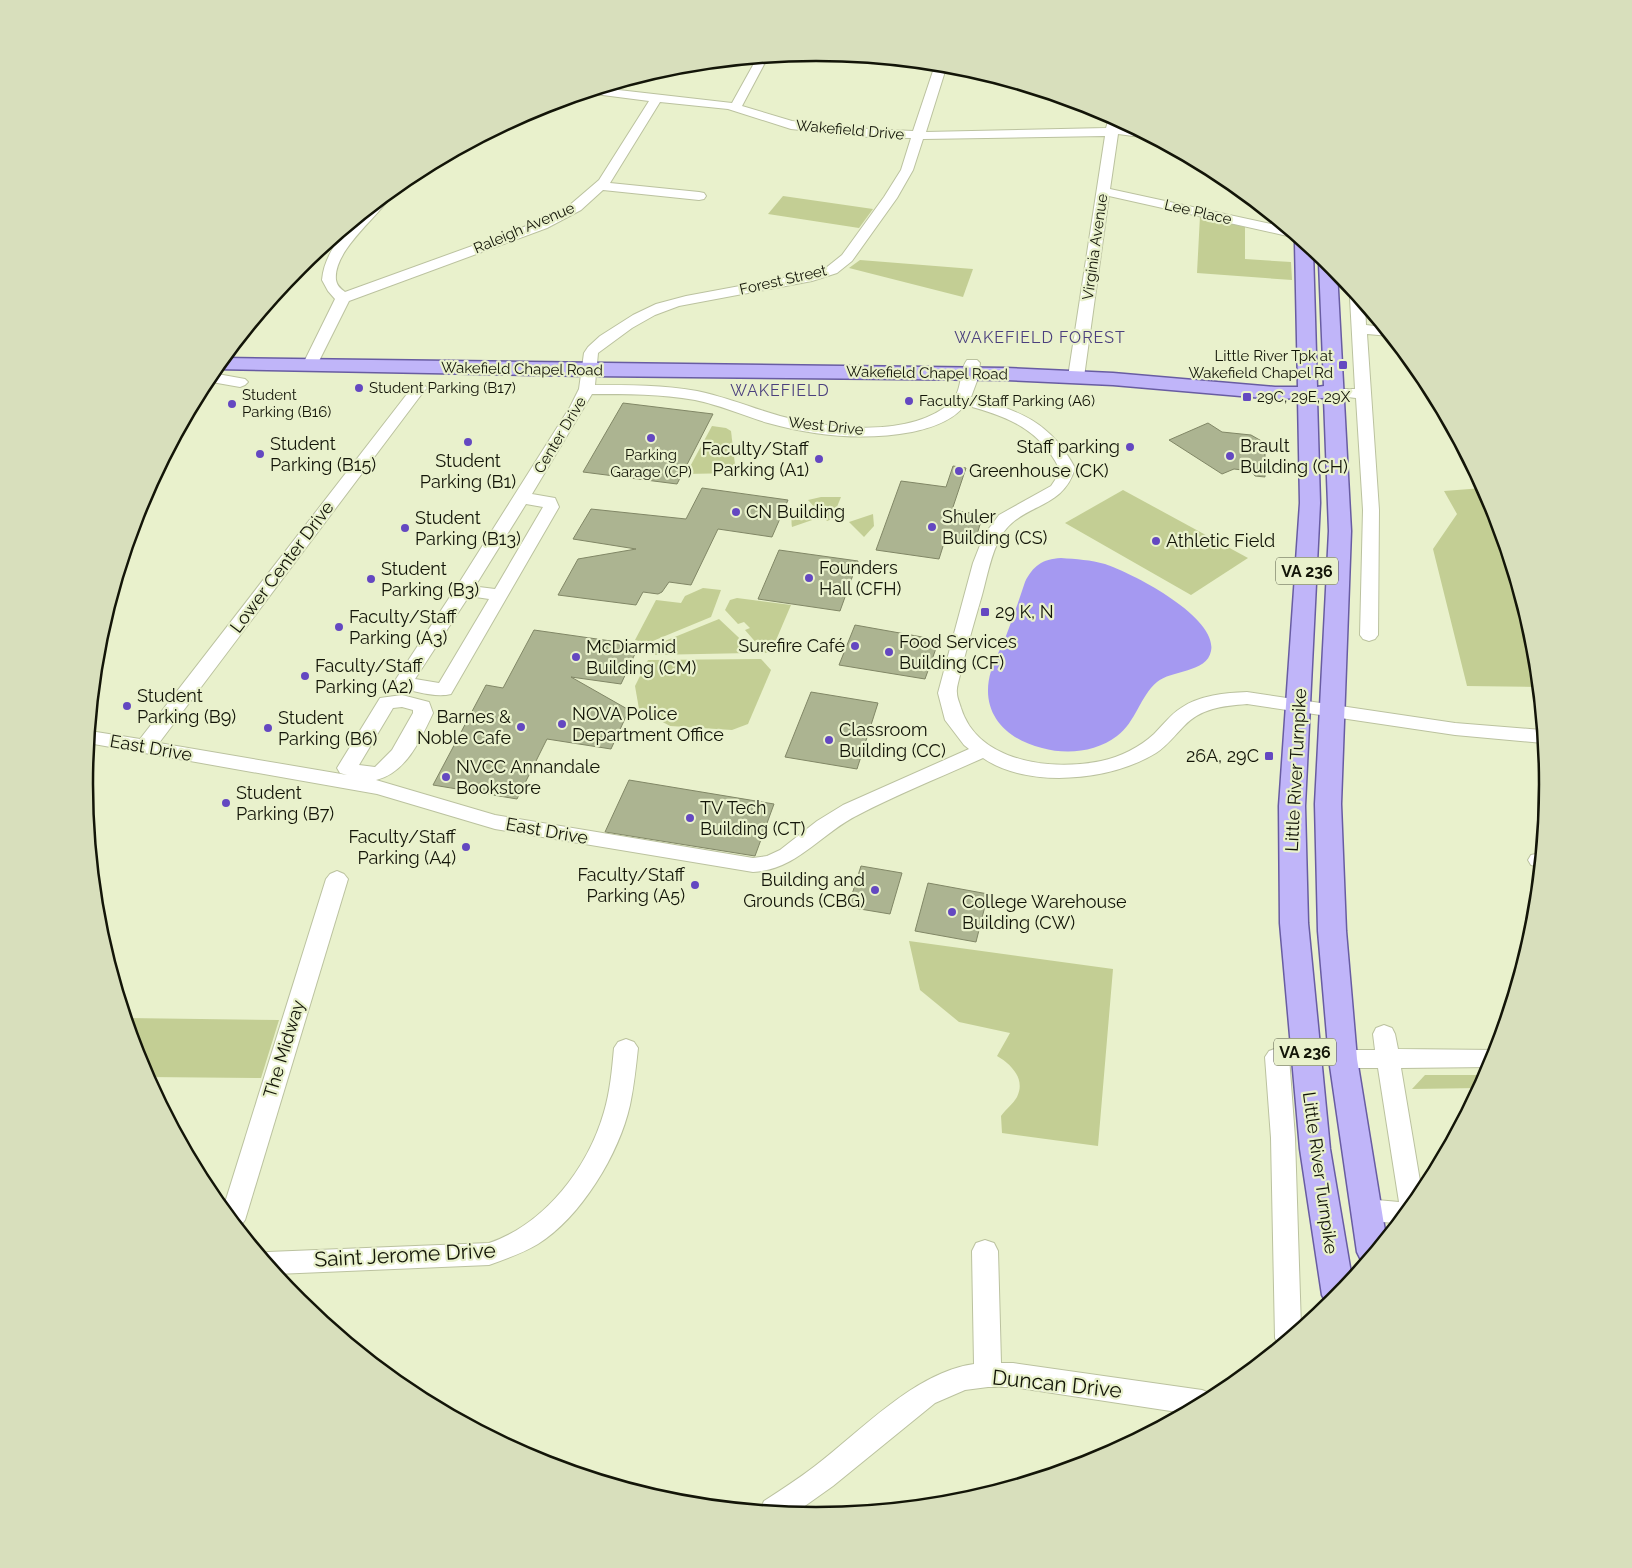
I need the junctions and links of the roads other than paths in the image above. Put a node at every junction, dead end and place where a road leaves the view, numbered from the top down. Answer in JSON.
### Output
{"nodes":[{"id":1,"x":760,"y":64,"type":"edge"},
{"id":2,"x":939,"y":72,"type":"edge"},
{"id":3,"x":608,"y":92,"type":"edge"},
{"id":4,"x":657,"y":97,"type":"junction"},
{"id":5,"x":736,"y":107,"type":"junction"},
{"id":6,"x":1113,"y":127,"type":"edge"},
{"id":7,"x":919,"y":135,"type":"junction"},
{"id":8,"x":600,"y":186,"type":"junction"},
{"id":9,"x":1104,"y":191,"type":"junction"},
{"id":10,"x":699,"y":196,"type":"dead end"},
{"id":11,"x":362,"y":222,"type":"edge"},
{"id":12,"x":1280,"y":230,"type":"edge"},
{"id":13,"x":1304,"y":252,"type":"edge"},
{"id":14,"x":1329,"y":275,"type":"edge"},
{"id":15,"x":343,"y":298,"type":"junction"},
{"id":16,"x":1357,"y":305,"type":"edge"},
{"id":17,"x":1359,"y":329,"type":"junction"},
{"id":18,"x":1379,"y":331,"type":"edge"},
{"id":19,"x":235,"y":355,"type":"edge"},
{"id":20,"x":313,"y":361,"type":"junction"},
{"id":21,"x":228,"y":364,"type":"edge"},
{"id":22,"x":590,"y":365,"type":"junction"},
{"id":23,"x":972,"y":368,"type":"junction"},
{"id":24,"x":1077,"y":372,"type":"junction"},
{"id":25,"x":218,"y":378,"type":"edge"},
{"id":26,"x":240,"y":382,"type":"dead end"},
{"id":27,"x":419,"y":388,"type":"dead end"},
{"id":28,"x":1215,"y":388,"type":"junction"},
{"id":29,"x":587,"y":389,"type":"junction"},
{"id":30,"x":1307,"y":390,"type":"junction"},
{"id":31,"x":1335,"y":392,"type":"junction"},
{"id":32,"x":1364,"y":394,"type":"junction"},
{"id":33,"x":962,"y":399,"type":"junction"},
{"id":34,"x":1309,"y":437,"type":"junction"},
{"id":35,"x":522,"y":498,"type":"junction"},
{"id":36,"x":468,"y":583,"type":"junction"},
{"id":37,"x":500,"y":595,"type":"junction"},
{"id":38,"x":1369,"y":635,"type":"dead end"},
{"id":39,"x":1297,"y":704,"type":"junction"},
{"id":40,"x":1331,"y":711,"type":"junction"},
{"id":41,"x":1537,"y":736,"type":"edge"},
{"id":42,"x":95,"y":738,"type":"edge"},
{"id":43,"x":145,"y":746,"type":"junction"},
{"id":44,"x":982,"y":752,"type":"junction"},
{"id":45,"x":342,"y":773,"type":"junction"},
{"id":46,"x":380,"y":779,"type":"junction"},
{"id":47,"x":336,"y":879,"type":"dead end"},
{"id":48,"x":1384,"y":1034,"type":"dead end"},
{"id":49,"x":626,"y":1048,"type":"dead end"},
{"id":50,"x":1277,"y":1057,"type":"dead end"},
{"id":51,"x":1485,"y":1058,"type":"edge"},
{"id":52,"x":1344,"y":1059,"type":"junction"},
{"id":53,"x":1388,"y":1059,"type":"junction"},
{"id":54,"x":1410,"y":1195,"type":"edge"},
{"id":55,"x":1366,"y":1210,"type":"junction"},
{"id":56,"x":234,"y":1212,"type":"edge"},
{"id":57,"x":1397,"y":1213,"type":"edge"},
{"id":58,"x":1374,"y":1242,"type":"edge"},
{"id":59,"x":985,"y":1251,"type":"dead end"},
{"id":60,"x":275,"y":1263,"type":"edge"},
{"id":61,"x":1336,"y":1285,"type":"edge"},
{"id":62,"x":1288,"y":1331,"type":"edge"},
{"id":63,"x":988,"y":1375,"type":"junction"},
{"id":64,"x":1191,"y":1401,"type":"edge"},
{"id":65,"x":785,"y":1506,"type":"edge"}],
"edges":[{"from":1,"to":5,"type":"street"},
{"from":2,"to":7,"type":"street","name":"Forest Street"},
{"from":3,"to":4,"type":"street","name":"Wakefield Drive"},
{"from":4,"to":5,"type":"street","name":"Wakefield Drive"},
{"from":4,"to":8,"type":"street","name":"Raleigh Avenue"},
{"from":5,"to":7,"type":"street","name":"Wakefield Drive"},
{"from":6,"to":7,"type":"street","name":"Wakefield Drive"},
{"from":6,"to":9,"type":"street","name":"Virginia Avenue"},
{"from":7,"to":22,"type":"street","name":"Forest Street"},
{"from":8,"to":10,"type":"street"},
{"from":8,"to":15,"type":"street","name":"Raleigh Avenue"},
{"from":9,"to":12,"type":"street","name":"Lee Place"},
{"from":9,"to":24,"type":"street","name":"Virginia Avenue"},
{"from":11,"to":15,"type":"street"},
{"from":13,"to":30,"type":"main road","name":"Little River Turnpike","number":"VA 236"},
{"from":14,"to":31,"type":"main road","name":"Little River Turnpike","number":"VA 236"},
{"from":15,"to":20,"type":"street"},
{"from":16,"to":17,"type":"street"},
{"from":17,"to":18,"type":"street"},
{"from":17,"to":32,"type":"street"},
{"from":19,"to":20,"type":"main road","name":"Wakefield Chapel Road"},
{"from":20,"to":21,"type":"main road","name":"Wakefield Chapel Road"},
{"from":20,"to":22,"type":"main road","name":"Wakefield Chapel Road"},
{"from":22,"to":23,"type":"main road","name":"Wakefield Chapel Road"},
{"from":22,"to":29,"type":"street","name":"Center Drive"},
{"from":23,"to":24,"type":"main road","name":"Wakefield Chapel Road"},
{"from":23,"to":33,"type":"street"},
{"from":24,"to":28,"type":"main road","name":"Wakefield Chapel Road"},
{"from":24,"to":30,"type":"main road","name":"Wakefield Chapel Road"},
{"from":25,"to":26,"type":"street"},
{"from":27,"to":43,"type":"street","name":"Lower Center Drive"},
{"from":28,"to":30,"type":"main road","name":"Wakefield Chapel Road"},
{"from":28,"to":34,"type":"main road"},
{"from":29,"to":33,"type":"street","name":"West Drive"},
{"from":29,"to":35,"type":"street","name":"Center Drive"},
{"from":30,"to":31,"type":"main road","name":"Wakefield Chapel Road"},
{"from":30,"to":34,"type":"main road","name":"Little River Turnpike","number":"VA 236"},
{"from":31,"to":32,"type":"street","name":"Wakefield Chapel Road"},
{"from":31,"to":40,"type":"main road","name":"Little River Turnpike","number":"VA 236"},
{"from":32,"to":38,"type":"street"},
{"from":33,"to":44,"type":"street"},
{"from":34,"to":39,"type":"main road","name":"Little River Turnpike","number":"VA 236"},
{"from":35,"to":36,"type":"street","name":"Center Drive"},
{"from":35,"to":37,"type":"street","name":"Center Drive"},
{"from":36,"to":37,"type":"street"},
{"from":36,"to":37,"type":"street","name":"Center Drive"},
{"from":39,"to":40,"type":"street"},
{"from":39,"to":44,"type":"street"},
{"from":39,"to":61,"type":"main road","name":"Little River Turnpike","number":"VA 236"},
{"from":40,"to":41,"type":"street"},
{"from":40,"to":52,"type":"main road","name":"Little River Turnpike","number":"VA 236"},
{"from":42,"to":43,"type":"street","name":"East Drive"},
{"from":43,"to":45,"type":"street","name":"East Drive"},
{"from":44,"to":46,"type":"street","name":"East Drive"},
{"from":45,"to":46,"type":"street","name":"East Drive"},
{"from":45,"to":46,"type":"street"},
{"from":47,"to":56,"type":"street","name":"The Midway"},
{"from":48,"to":53,"type":"street"},
{"from":49,"to":60,"type":"street","name":"Saint Jerome Drive"},
{"from":50,"to":62,"type":"street"},
{"from":51,"to":53,"type":"street"},
{"from":52,"to":53,"type":"street"},
{"from":52,"to":55,"type":"main road","name":"Little River Turnpike","number":"VA 236"},
{"from":53,"to":54,"type":"street"},
{"from":55,"to":57,"type":"street"},
{"from":55,"to":58,"type":"main road","name":"Little River Turnpike","number":"VA 236"},
{"from":59,"to":63,"type":"street"},
{"from":63,"to":64,"type":"street","name":"Duncan Drive"},
{"from":63,"to":65,"type":"street","name":"Duncan Drive"}]}
